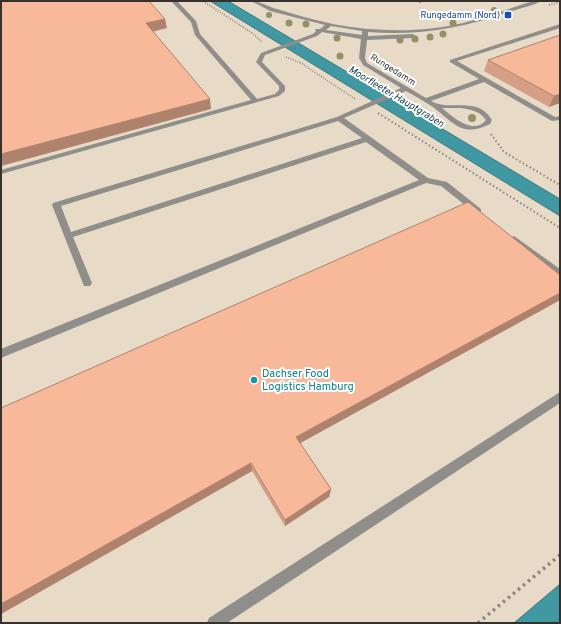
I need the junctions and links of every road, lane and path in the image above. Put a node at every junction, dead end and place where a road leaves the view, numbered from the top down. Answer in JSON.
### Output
{"nodes":[{"id":1,"x":174,"y":1,"type":"edge"},
{"id":2,"x":204,"y":1,"type":"edge"},
{"id":3,"x":254,"y":1,"type":"edge"},
{"id":4,"x":538,"y":1,"type":"edge"},
{"id":5,"x":267,"y":8,"type":"junction"},
{"id":6,"x":298,"y":24,"type":"dead end"},
{"id":7,"x":329,"y":25,"type":"junction"},
{"id":8,"x":560,"y":26,"type":"edge"},
{"id":9,"x":451,"y":27,"type":"junction"},
{"id":10,"x":309,"y":28,"type":"dead end"},
{"id":11,"x":365,"y":29,"type":"junction"},
{"id":12,"x":322,"y":31,"type":"junction"},
{"id":13,"x":364,"y":37,"type":"junction"},
{"id":14,"x":271,"y":50,"type":"junction"},
{"id":15,"x":484,"y":80,"type":"junction"},
{"id":16,"x":405,"y":89,"type":"junction"},
{"id":17,"x":426,"y":100,"type":"junction"},
{"id":18,"x":256,"y":102,"type":"junction"},
{"id":19,"x":367,"y":105,"type":"junction"},
{"id":20,"x":435,"y":106,"type":"junction"},
{"id":21,"x":339,"y":118,"type":"junction"},
{"id":22,"x":560,"y":118,"type":"edge"},
{"id":23,"x":485,"y":125,"type":"junction"},
{"id":24,"x":367,"y":139,"type":"junction"},
{"id":25,"x":1,"y":172,"type":"edge"},
{"id":26,"x":425,"y":180,"type":"junction"},
{"id":27,"x":560,"y":185,"type":"edge"},
{"id":28,"x":486,"y":217,"type":"edge"},
{"id":29,"x":560,"y":228,"type":"edge"},
{"id":30,"x":505,"y":231,"type":"edge"},
{"id":31,"x":68,"y":236,"type":"junction"},
{"id":32,"x":560,"y":274,"type":"edge"},
{"id":33,"x":87,"y":283,"type":"dead end"},
{"id":34,"x":1,"y":354,"type":"edge"},
{"id":35,"x":560,"y":397,"type":"edge"},
{"id":36,"x":560,"y":555,"type":"edge"},
{"id":37,"x":214,"y":623,"type":"edge"},
{"id":38,"x":478,"y":623,"type":"edge"}],
"edges":[{"from":1,"to":18,"type":"street"},
{"from":2,"to":14,"type":"path"},
{"from":3,"to":5,"type":"street","name":"Rungedamm"},
{"from":4,"to":9,"type":"street","name":"Rungedamm"},
{"from":5,"to":6,"type":"street","name":"Rungedamm"},
{"from":5,"to":7,"type":"street","name":"Rungedamm"},
{"from":7,"to":11,"type":"street","name":"Rungedamm"},
{"from":7,"to":12,"type":"street"},
{"from":8,"to":15,"type":"street"},
{"from":9,"to":11,"type":"street","name":"Rungedamm"},
{"from":9,"to":13,"type":"street","name":"Rungedamm"},
{"from":10,"to":12,"type":"street","name":"Rungedamm"},
{"from":11,"to":13,"type":"street","name":"Rungedamm"},
{"from":12,"to":13,"type":"street","name":"Rungedamm"},
{"from":12,"to":14,"type":"street"},
{"from":13,"to":16,"type":"street","name":"Rungedamm"},
{"from":14,"to":18,"type":"street"},
{"from":14,"to":19,"type":"path"},
{"from":15,"to":17,"type":"street"},
{"from":15,"to":22,"type":"street"},
{"from":16,"to":17,"type":"street","name":"Rungedamm"},
{"from":16,"to":19,"type":"street"},
{"from":17,"to":20,"type":"street","name":"Rungedamm"},
{"from":18,"to":25,"type":"street"},
{"from":19,"to":21,"type":"street"},
{"from":19,"to":29,"type":"path"},
{"from":20,"to":23,"type":"street","name":"Rungedamm"},
{"from":20,"to":23,"type":"street"},
{"from":21,"to":24,"type":"street"},
{"from":21,"to":31,"type":"street"},
{"from":23,"to":27,"type":"path"},
{"from":24,"to":26,"type":"street"},
{"from":24,"to":31,"type":"street"},
{"from":26,"to":28,"type":"street"},
{"from":26,"to":34,"type":"street"},
{"from":30,"to":32,"type":"street"},
{"from":31,"to":33,"type":"street"},
{"from":35,"to":37,"type":"street"},
{"from":36,"to":38,"type":"path"}]}
